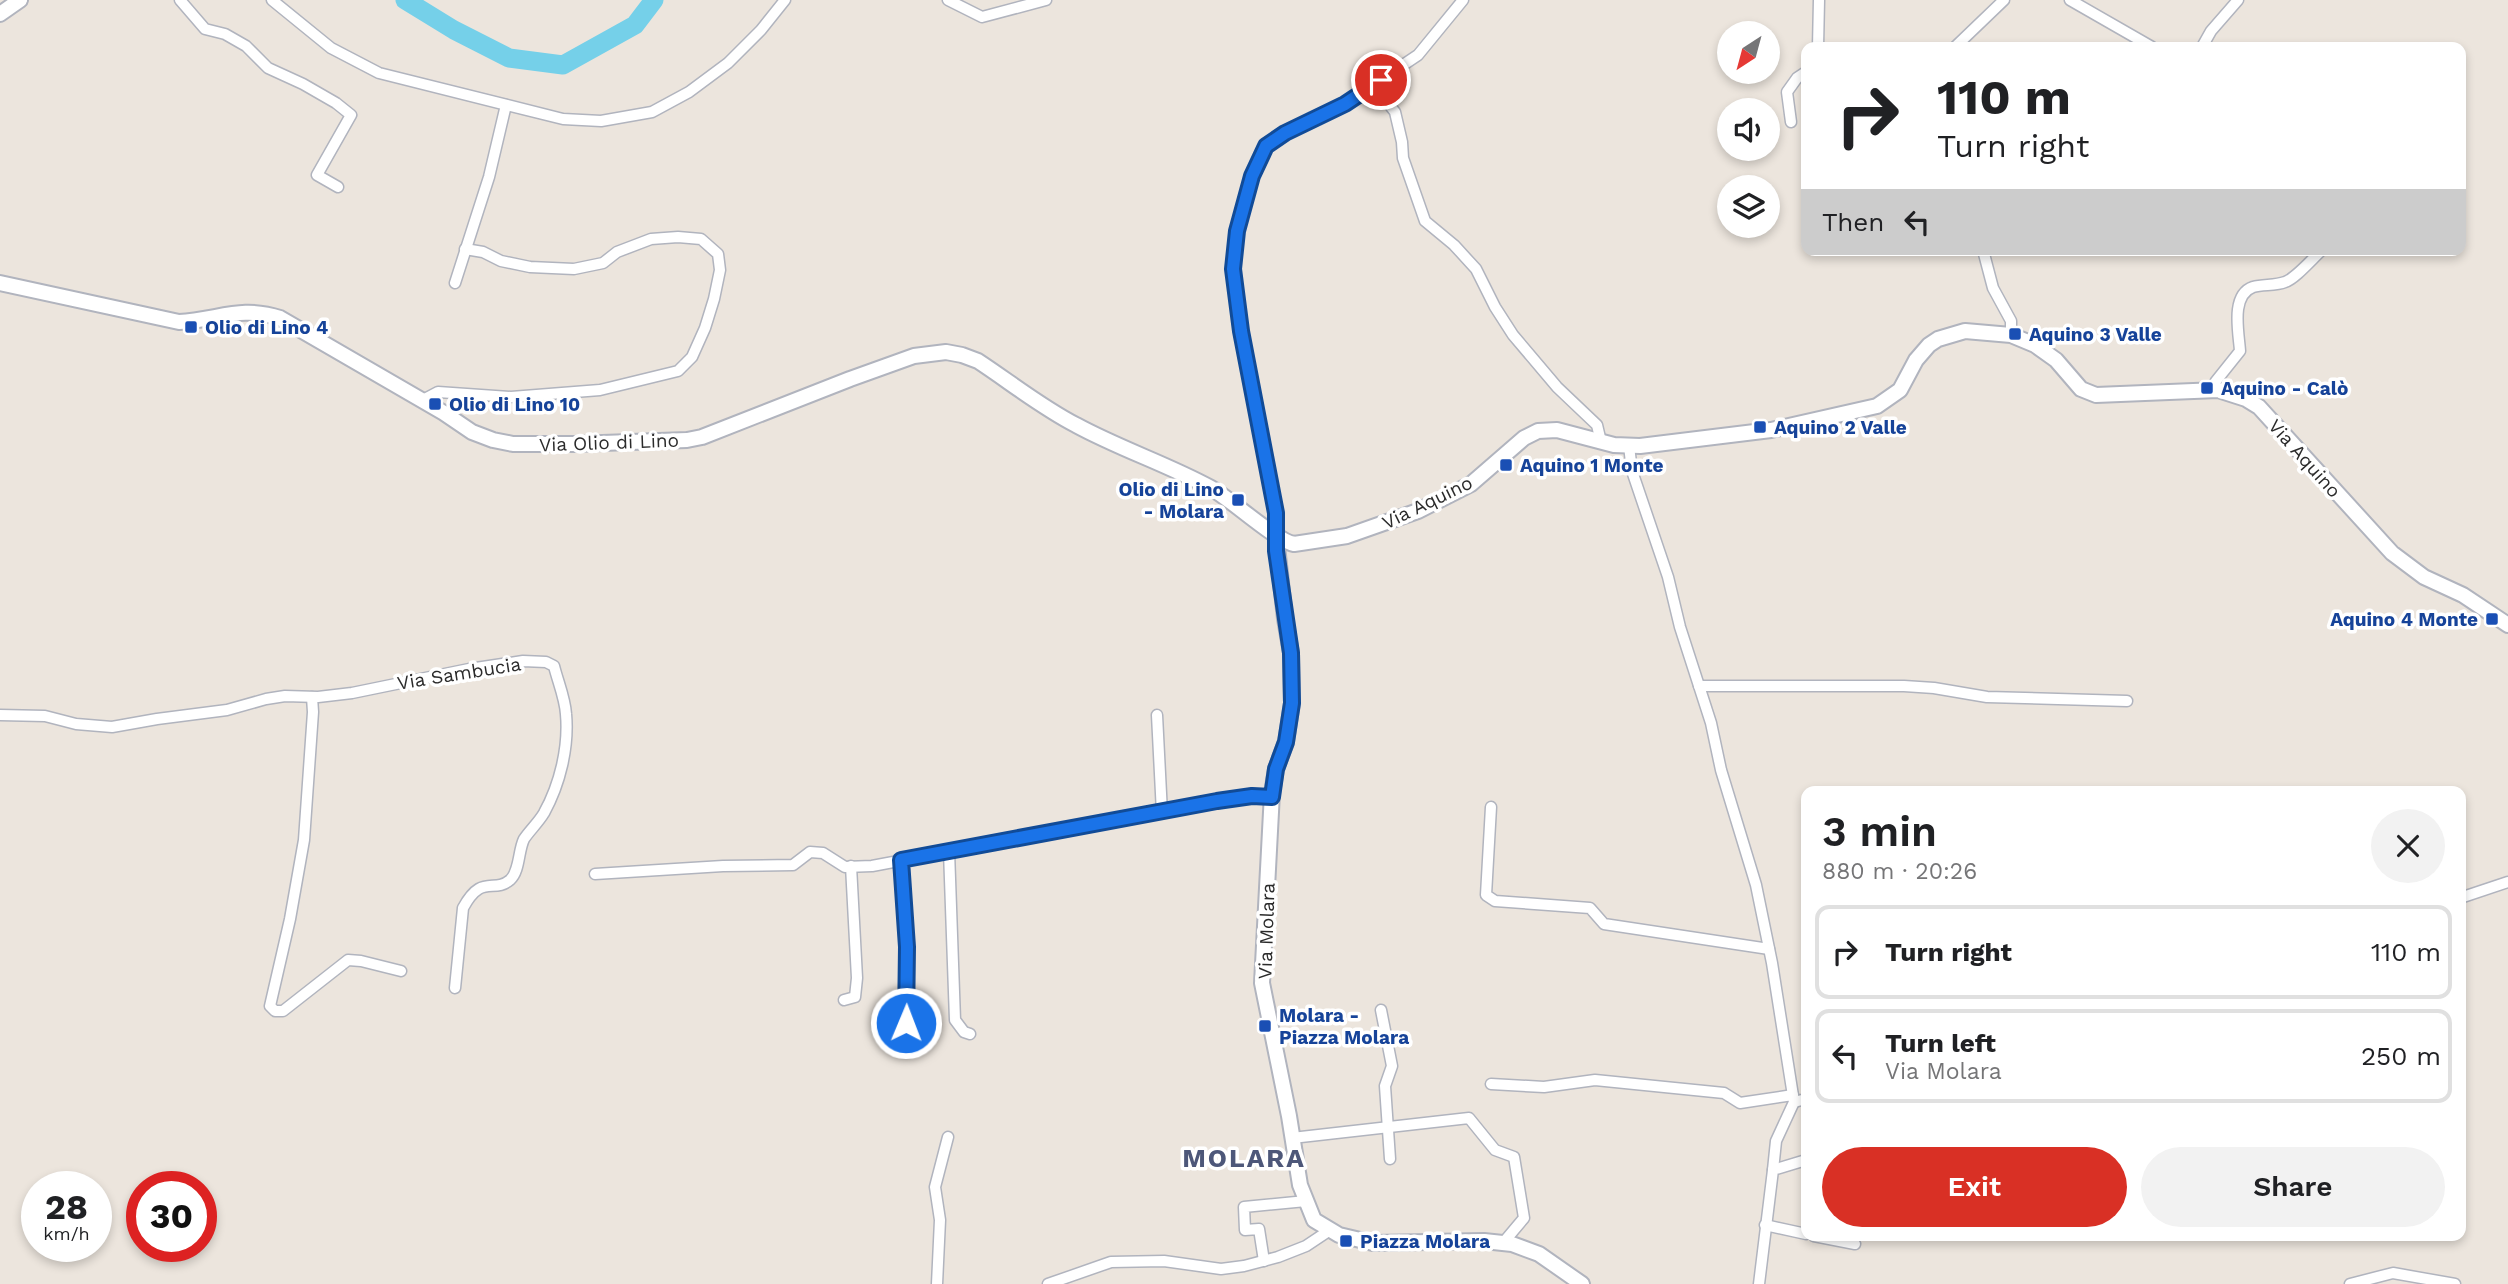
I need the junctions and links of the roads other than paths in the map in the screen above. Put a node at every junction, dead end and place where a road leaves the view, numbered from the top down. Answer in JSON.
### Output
{"nodes":[{"id":1,"x":20,"y":0,"type":"edge"},
{"id":2,"x":180,"y":0,"type":"edge"},
{"id":3,"x":272,"y":0,"type":"edge"},
{"id":4,"x":785,"y":0,"type":"edge"},
{"id":5,"x":948,"y":0,"type":"edge"},
{"id":6,"x":1046,"y":0,"type":"edge"},
{"id":7,"x":1463,"y":0,"type":"edge"},
{"id":8,"x":1819,"y":0,"type":"edge"},
{"id":9,"x":2004,"y":0,"type":"edge"},
{"id":10,"x":2070,"y":0,"type":"edge"},
{"id":11,"x":2238,"y":0,"type":"edge"},
{"id":12,"x":0,"y":14,"type":"edge"},
{"id":13,"x":1818,"y":42,"type":"edge"},
{"id":14,"x":1960,"y":42,"type":"edge"},
{"id":15,"x":2143,"y":42,"type":"edge"},
{"id":16,"x":2205,"y":42,"type":"edge"},
{"id":17,"x":1801,"y":75,"type":"edge"},
{"id":18,"x":506,"y":105,"type":"junction"},
{"id":19,"x":1391,"y":107,"type":"dead end"},
{"id":20,"x":1791,"y":122,"type":"dead end"},
{"id":21,"x":338,"y":187,"type":"dead end"},
{"id":22,"x":465,"y":249,"type":"junction"},
{"id":23,"x":1985,"y":256,"type":"edge"},
{"id":24,"x":2315,"y":256,"type":"edge"},
{"id":25,"x":0,"y":283,"type":"edge"},
{"id":26,"x":455,"y":283,"type":"dead end"},
{"id":27,"x":2011,"y":335,"type":"junction"},
{"id":28,"x":2211,"y":391,"type":"junction"},
{"id":29,"x":421,"y":401,"type":"junction"},
{"id":30,"x":1601,"y":442,"type":"junction"},
{"id":31,"x":1629,"y":446,"type":"junction"},
{"id":32,"x":1276,"y":537,"type":"junction"},
{"id":33,"x":2508,"y":625,"type":"edge"},
{"id":34,"x":1699,"y":686,"type":"junction"},
{"id":35,"x":312,"y":697,"type":"junction"},
{"id":36,"x":2127,"y":701,"type":"dead end"},
{"id":37,"x":0,"y":715,"type":"edge"},
{"id":38,"x":1157,"y":715,"type":"dead end"},
{"id":39,"x":1272,"y":797,"type":"junction"},
{"id":40,"x":1491,"y":807,"type":"dead end"},
{"id":41,"x":1162,"y":813,"type":"junction"},
{"id":42,"x":949,"y":851,"type":"junction"},
{"id":43,"x":901,"y":860,"type":"junction"},
{"id":44,"x":851,"y":866,"type":"junction"},
{"id":45,"x":595,"y":874,"type":"dead end"},
{"id":46,"x":2508,"y":882,"type":"edge"},
{"id":47,"x":2466,"y":896,"type":"edge"},
{"id":48,"x":1769,"y":949,"type":"junction"},
{"id":49,"x":401,"y":971,"type":"dead end"},
{"id":50,"x":455,"y":988,"type":"dead end"},
{"id":51,"x":844,"y":1000,"type":"dead end"},
{"id":52,"x":1381,"y":1010,"type":"dead end"},
{"id":53,"x":906,"y":1023,"type":"dead end"},
{"id":54,"x":970,"y":1034,"type":"dead end"},
{"id":55,"x":1492,"y":1084,"type":"dead end"},
{"id":56,"x":1793,"y":1098,"type":"junction"},
{"id":57,"x":1801,"y":1099,"type":"edge"},
{"id":58,"x":1388,"y":1127,"type":"junction"},
{"id":59,"x":948,"y":1137,"type":"dead end"},
{"id":60,"x":1292,"y":1138,"type":"junction"},
{"id":61,"x":1390,"y":1159,"type":"dead end"},
{"id":62,"x":1801,"y":1162,"type":"edge"},
{"id":63,"x":1773,"y":1170,"type":"junction"},
{"id":64,"x":1306,"y":1200,"type":"junction"},
{"id":65,"x":1765,"y":1225,"type":"junction"},
{"id":66,"x":1330,"y":1230,"type":"junction"},
{"id":67,"x":1801,"y":1233,"type":"edge"},
{"id":68,"x":1839,"y":1241,"type":"edge"},
{"id":69,"x":1503,"y":1243,"type":"junction"},
{"id":70,"x":1854,"y":1244,"type":"dead end"},
{"id":71,"x":1264,"y":1261,"type":"junction"},
{"id":72,"x":937,"y":1284,"type":"edge"},
{"id":73,"x":1048,"y":1284,"type":"edge"},
{"id":74,"x":1582,"y":1284,"type":"edge"},
{"id":75,"x":1759,"y":1284,"type":"edge"},
{"id":76,"x":2350,"y":1284,"type":"edge"},
{"id":77,"x":2455,"y":1284,"type":"edge"}],
"edges":[{"from":1,"to":12,"type":"street"},
{"from":2,"to":21,"type":"street"},
{"from":3,"to":18,"type":"street"},
{"from":4,"to":18,"type":"street"},
{"from":5,"to":6,"type":"street"},
{"from":7,"to":32,"type":"street"},
{"from":8,"to":13,"type":"street"},
{"from":9,"to":14,"type":"street"},
{"from":10,"to":15,"type":"street"},
{"from":11,"to":16,"type":"street"},
{"from":17,"to":20,"type":"street"},
{"from":18,"to":22,"type":"street"},
{"from":19,"to":30,"type":"street"},
{"from":22,"to":26,"type":"street"},
{"from":22,"to":29,"type":"street"},
{"from":23,"to":27,"type":"street"},
{"from":24,"to":28,"type":"street"},
{"from":25,"to":29,"type":"street","name":"Via Olio di Lino"},
{"from":27,"to":28,"type":"street","name":"Via Aquino"},
{"from":27,"to":31,"type":"street","name":"Via Aquino"},
{"from":28,"to":33,"type":"street","name":"Via Aquino"},
{"from":29,"to":32,"type":"street","name":"Via Olio di Lino"},
{"from":30,"to":31,"type":"street","name":"Via Aquino"},
{"from":30,"to":32,"type":"street","name":"Via Aquino"},
{"from":31,"to":34,"type":"street"},
{"from":32,"to":39,"type":"street","name":"Via Molara"},
{"from":34,"to":36,"type":"street"},
{"from":34,"to":48,"type":"street"},
{"from":35,"to":37,"type":"street","name":"Via Sambucia"},
{"from":35,"to":49,"type":"street"},
{"from":35,"to":50,"type":"street","name":"Via Sambucia"},
{"from":38,"to":41,"type":"street"},
{"from":39,"to":41,"type":"street"},
{"from":39,"to":60,"type":"street","name":"Via Molara"},
{"from":40,"to":48,"type":"street"},
{"from":41,"to":42,"type":"street"},
{"from":42,"to":43,"type":"street"},
{"from":42,"to":54,"type":"street"},
{"from":43,"to":44,"type":"street"},
{"from":43,"to":53,"type":"street"},
{"from":44,"to":45,"type":"street"},
{"from":44,"to":51,"type":"street"},
{"from":46,"to":47,"type":"street"},
{"from":48,"to":56,"type":"street"},
{"from":52,"to":58,"type":"street"},
{"from":55,"to":56,"type":"street"},
{"from":56,"to":57,"type":"street"},
{"from":56,"to":63,"type":"street"},
{"from":58,"to":60,"type":"street"},
{"from":58,"to":61,"type":"street"},
{"from":58,"to":69,"type":"street"},
{"from":59,"to":72,"type":"street"},
{"from":60,"to":64,"type":"street","name":"Via Molara"},
{"from":62,"to":63,"type":"street"},
{"from":63,"to":65,"type":"street"},
{"from":64,"to":66,"type":"street","name":"Via Molara"},
{"from":64,"to":71,"type":"street"},
{"from":65,"to":67,"type":"street"},
{"from":65,"to":75,"type":"street"},
{"from":66,"to":69,"type":"street"},
{"from":66,"to":71,"type":"street"},
{"from":68,"to":70,"type":"street"},
{"from":69,"to":74,"type":"street"},
{"from":71,"to":73,"type":"street"},
{"from":76,"to":77,"type":"street"}]}
